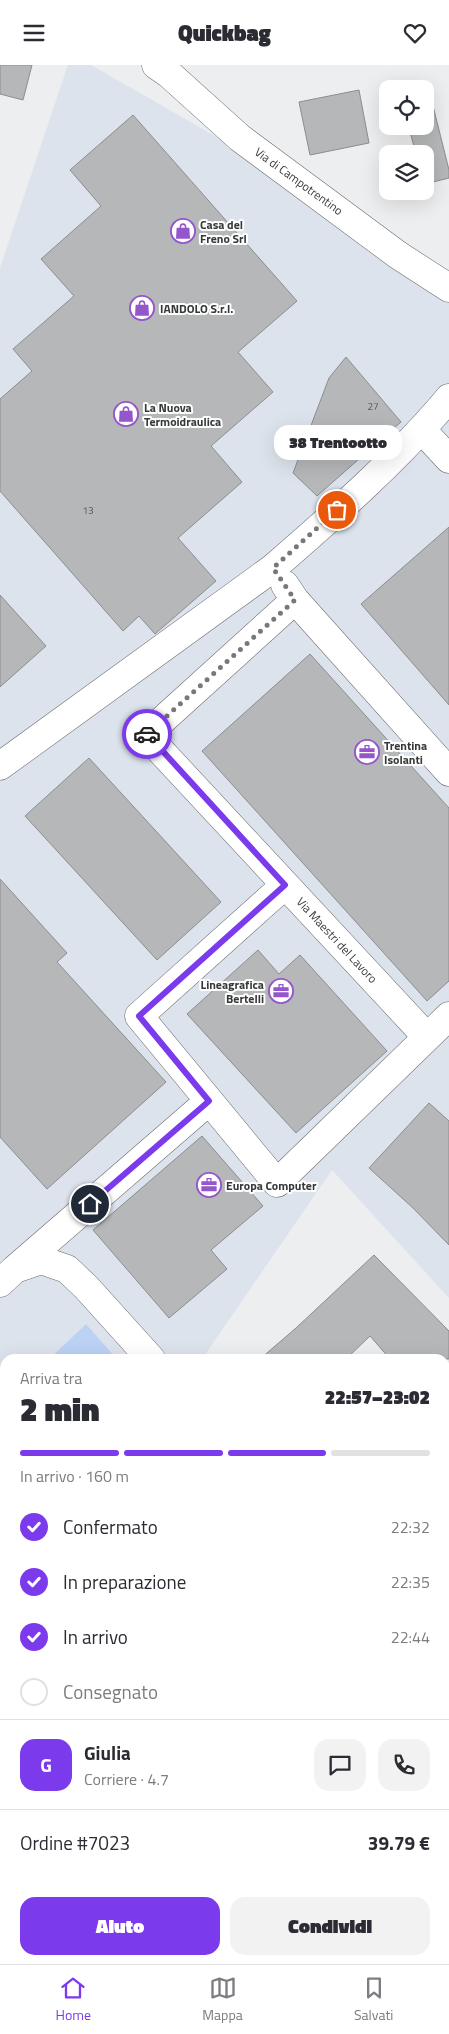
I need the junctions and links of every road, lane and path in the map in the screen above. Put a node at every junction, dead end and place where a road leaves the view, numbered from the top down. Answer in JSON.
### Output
{"nodes":[{"id":1,"x":156,"y":65,"type":"edge"},
{"id":2,"x":449,"y":288,"type":"edge"},
{"id":3,"x":449,"y":398,"type":"edge"},
{"id":4,"x":422,"y":430,"type":"junction"},
{"id":5,"x":449,"y":459,"type":"edge"},
{"id":6,"x":273,"y":568,"type":"junction"},
{"id":7,"x":295,"y":600,"type":"junction"},
{"id":8,"x":0,"y":766,"type":"edge"},
{"id":9,"x":449,"y":772,"type":"edge"},
{"id":10,"x":285,"y":885,"type":"junction"},
{"id":11,"x":449,"y":1015,"type":"edge"},
{"id":12,"x":426,"y":1037,"type":"junction"},
{"id":13,"x":209,"y":1101,"type":"junction"},
{"id":14,"x":8,"y":1276,"type":"edge"},
{"id":15,"x":146,"y":1354,"type":"edge"}],
"edges":[{"from":1,"to":2,"type":"street","name":"Via di Campotrentino"},
{"from":3,"to":4,"type":"street"},
{"from":4,"to":5,"type":"street"},
{"from":4,"to":6,"type":"street"},
{"from":6,"to":7,"type":"street"},
{"from":6,"to":8,"type":"street"},
{"from":7,"to":9,"type":"street"},
{"from":7,"to":10,"type":"street","name":"Via Maestri del Lavoro"},
{"from":10,"to":12,"type":"street","name":"Via Maestri del Lavoro"},
{"from":10,"to":13,"type":"street"},
{"from":11,"to":12,"type":"street"},
{"from":12,"to":13,"type":"street"},
{"from":13,"to":14,"type":"street"},
{"from":14,"to":15,"type":"street"}]}
